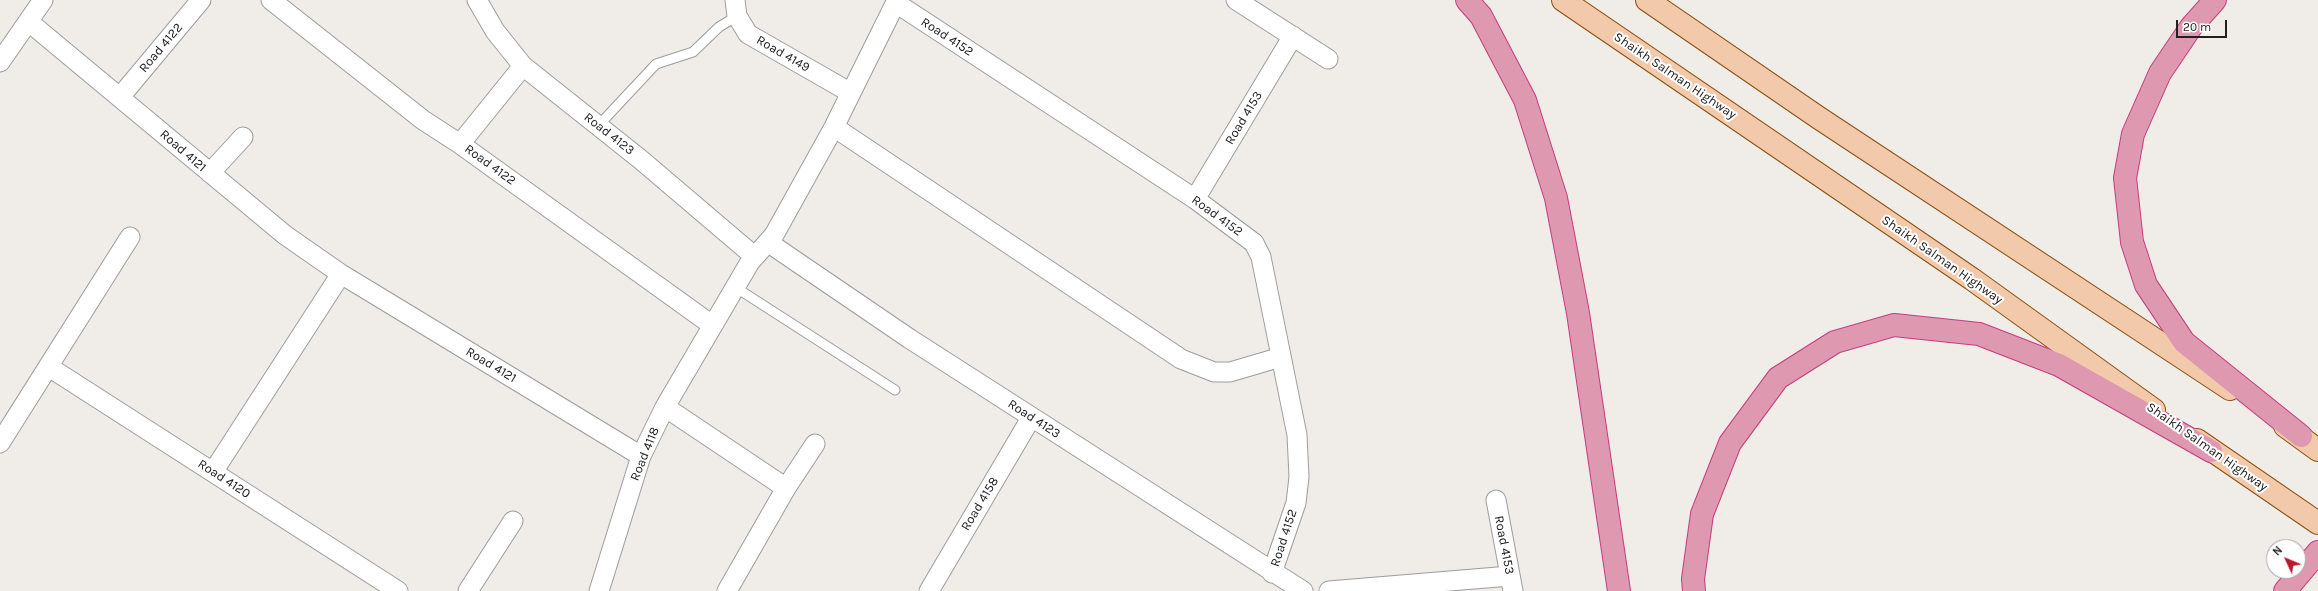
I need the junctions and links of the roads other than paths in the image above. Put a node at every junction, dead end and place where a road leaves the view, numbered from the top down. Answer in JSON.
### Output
{"nodes":[{"id":1,"x":43,"y":0,"type":"edge"},
{"id":2,"x":201,"y":0,"type":"edge"},
{"id":3,"x":271,"y":0,"type":"edge"},
{"id":4,"x":476,"y":0,"type":"edge"},
{"id":5,"x":1236,"y":0,"type":"edge"},
{"id":6,"x":1467,"y":0,"type":"edge"},
{"id":7,"x":1563,"y":0,"type":"edge"},
{"id":8,"x":1647,"y":0,"type":"edge"},
{"id":9,"x":2215,"y":0,"type":"edge"},
{"id":10,"x":896,"y":2,"type":"edge"},
{"id":11,"x":736,"y":8,"type":"edge"},
{"id":12,"x":29,"y":22,"type":"junction"},
{"id":13,"x":1293,"y":36,"type":"junction"},
{"id":14,"x":1328,"y":59,"type":"dead end"},
{"id":15,"x":0,"y":61,"type":"edge"},
{"id":16,"x":523,"y":66,"type":"junction"},
{"id":17,"x":851,"y":93,"type":"junction"},
{"id":18,"x":120,"y":97,"type":"junction"},
{"id":19,"x":598,"y":126,"type":"junction"},
{"id":20,"x":834,"y":127,"type":"junction"},
{"id":21,"x":243,"y":136,"type":"dead end"},
{"id":22,"x":460,"y":144,"type":"junction"},
{"id":23,"x":210,"y":173,"type":"junction"},
{"id":24,"x":1195,"y":199,"type":"junction"},
{"id":25,"x":130,"y":237,"type":"dead end"},
{"id":26,"x":769,"y":242,"type":"junction"},
{"id":27,"x":754,"y":256,"type":"junction"},
{"id":28,"x":341,"y":274,"type":"junction"},
{"id":29,"x":735,"y":287,"type":"junction"},
{"id":30,"x":712,"y":325,"type":"junction"},
{"id":31,"x":1281,"y":357,"type":"junction"},
{"id":32,"x":49,"y":367,"type":"junction"},
{"id":33,"x":895,"y":390,"type":"dead end"},
{"id":34,"x":665,"y":407,"type":"junction"},
{"id":35,"x":1031,"y":418,"type":"junction"},
{"id":36,"x":2301,"y":436,"type":"junction"},
{"id":37,"x":0,"y":443,"type":"edge"},
{"id":38,"x":815,"y":444,"type":"dead end"},
{"id":39,"x":2211,"y":450,"type":"junction"},
{"id":40,"x":2318,"y":450,"type":"edge"},
{"id":41,"x":641,"y":456,"type":"junction"},
{"id":42,"x":214,"y":472,"type":"junction"},
{"id":43,"x":786,"y":488,"type":"junction"},
{"id":44,"x":1496,"y":500,"type":"dead end"},
{"id":45,"x":2310,"y":518,"type":"edge"},
{"id":46,"x":513,"y":521,"type":"dead end"},
{"id":47,"x":2318,"y":552,"type":"edge"},
{"id":48,"x":1272,"y":573,"type":"junction"},
{"id":49,"x":1511,"y":583,"type":"edge"},
{"id":50,"x":398,"y":591,"type":"edge"},
{"id":51,"x":468,"y":591,"type":"edge"},
{"id":52,"x":599,"y":591,"type":"edge"},
{"id":53,"x":727,"y":591,"type":"edge"},
{"id":54,"x":929,"y":591,"type":"edge"},
{"id":55,"x":1303,"y":591,"type":"edge"},
{"id":56,"x":1329,"y":591,"type":"edge"},
{"id":57,"x":1619,"y":591,"type":"edge"},
{"id":58,"x":1694,"y":591,"type":"edge"},
{"id":59,"x":2285,"y":591,"type":"edge"}],
"edges":[{"from":1,"to":12,"type":"street"},
{"from":2,"to":18,"type":"street","name":"Road 4122"},
{"from":3,"to":22,"type":"street","name":"Road 4122"},
{"from":4,"to":16,"type":"street","name":"Road 4123"},
{"from":5,"to":13,"type":"street"},
{"from":6,"to":57,"type":"highway"},
{"from":7,"to":39,"type":"main road","name":"Shaikh Salman Highway"},
{"from":8,"to":36,"type":"main road"},
{"from":9,"to":36,"type":"highway"},
{"from":10,"to":17,"type":"street"},
{"from":10,"to":24,"type":"street","name":"Road 4152"},
{"from":11,"to":17,"type":"street","name":"Road 4149"},
{"from":11,"to":19,"type":"lane"},
{"from":12,"to":15,"type":"street"},
{"from":12,"to":18,"type":"street","name":"Road 4121"},
{"from":13,"to":14,"type":"street"},
{"from":13,"to":24,"type":"street","name":"Road 4153"},
{"from":16,"to":19,"type":"street","name":"Road 4123"},
{"from":16,"to":22,"type":"street"},
{"from":17,"to":20,"type":"street"},
{"from":18,"to":23,"type":"street","name":"Road 4121"},
{"from":19,"to":27,"type":"street","name":"Road 4123"},
{"from":20,"to":26,"type":"street"},
{"from":20,"to":31,"type":"street"},
{"from":21,"to":23,"type":"street"},
{"from":22,"to":30,"type":"street","name":"Road 4122"},
{"from":23,"to":28,"type":"street","name":"Road 4121"},
{"from":24,"to":31,"type":"street","name":"Road 4152"},
{"from":25,"to":32,"type":"street"},
{"from":26,"to":27,"type":"street"},
{"from":26,"to":35,"type":"street","name":"Road 4123"},
{"from":27,"to":29,"type":"street"},
{"from":28,"to":41,"type":"street","name":"Road 4121"},
{"from":28,"to":42,"type":"street"},
{"from":29,"to":30,"type":"street"},
{"from":29,"to":33,"type":"lane"},
{"from":30,"to":34,"type":"street","name":"Road 4118"},
{"from":31,"to":48,"type":"street","name":"Road 4152"},
{"from":32,"to":37,"type":"street"},
{"from":32,"to":42,"type":"street","name":"Road 4120"},
{"from":34,"to":41,"type":"street","name":"Road 4118"},
{"from":34,"to":43,"type":"street"},
{"from":35,"to":48,"type":"street","name":"Road 4123"},
{"from":35,"to":54,"type":"street","name":"Road 4158"},
{"from":36,"to":40,"type":"main road"},
{"from":38,"to":43,"type":"street"},
{"from":39,"to":45,"type":"main road","name":"Shaikh Salman Highway"},
{"from":39,"to":58,"type":"highway"},
{"from":41,"to":52,"type":"street","name":"Road 4118"},
{"from":42,"to":50,"type":"street","name":"Road 4120"},
{"from":43,"to":53,"type":"street"},
{"from":44,"to":49,"type":"street","name":"Road 4153"},
{"from":46,"to":51,"type":"street"},
{"from":47,"to":59,"type":"highway"},
{"from":48,"to":55,"type":"street","name":"Road 4123"},
{"from":49,"to":56,"type":"street"}]}
